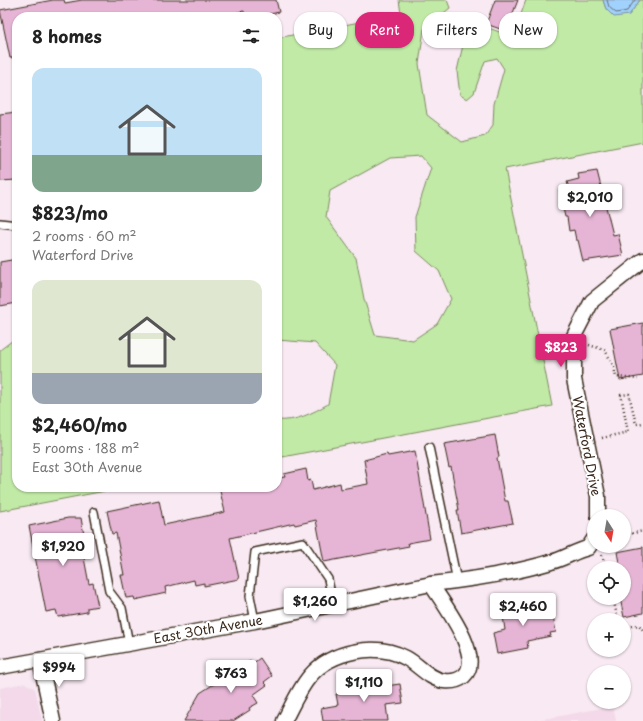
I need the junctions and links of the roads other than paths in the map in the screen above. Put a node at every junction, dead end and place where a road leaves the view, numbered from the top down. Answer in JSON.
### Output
{"nodes":[{"id":1,"x":0,"y":223,"type":"edge"},
{"id":2,"x":12,"y":224,"type":"edge"},
{"id":3,"x":643,"y":260,"type":"edge"},
{"id":4,"x":429,"y":447,"type":"dead end"},
{"id":5,"x":598,"y":509,"type":"edge"},
{"id":6,"x":94,"y":512,"type":"dead end"},
{"id":7,"x":587,"y":548,"type":"edge"},
{"id":8,"x":456,"y":581,"type":"junction"},
{"id":9,"x":431,"y":584,"type":"junction"},
{"id":10,"x":333,"y":605,"type":"junction"},
{"id":11,"x":255,"y":621,"type":"junction"},
{"id":12,"x":129,"y":644,"type":"junction"},
{"id":13,"x":40,"y":660,"type":"junction"},
{"id":14,"x":0,"y":667,"type":"edge"},
{"id":15,"x":53,"y":721,"type":"edge"},
{"id":16,"x":284,"y":721,"type":"edge"}],
"edges":[{"from":1,"to":2,"type":"lane"},
{"from":3,"to":5,"type":"street","name":"Waterford Drive"},
{"from":4,"to":8,"type":"lane"},
{"from":6,"to":12,"type":"lane"},
{"from":7,"to":8,"type":"street","name":"East 30th Avenue"},
{"from":8,"to":9,"type":"street","name":"East 30th Avenue"},
{"from":9,"to":10,"type":"street","name":"East 30th Avenue"},
{"from":9,"to":16,"type":"street"},
{"from":10,"to":11,"type":"street","name":"East 30th Avenue"},
{"from":10,"to":11,"type":"lane"},
{"from":11,"to":12,"type":"street","name":"East 30th Avenue"},
{"from":12,"to":13,"type":"street","name":"East 30th Avenue"},
{"from":13,"to":14,"type":"street","name":"East 30th Avenue"},
{"from":13,"to":15,"type":"street"}]}
